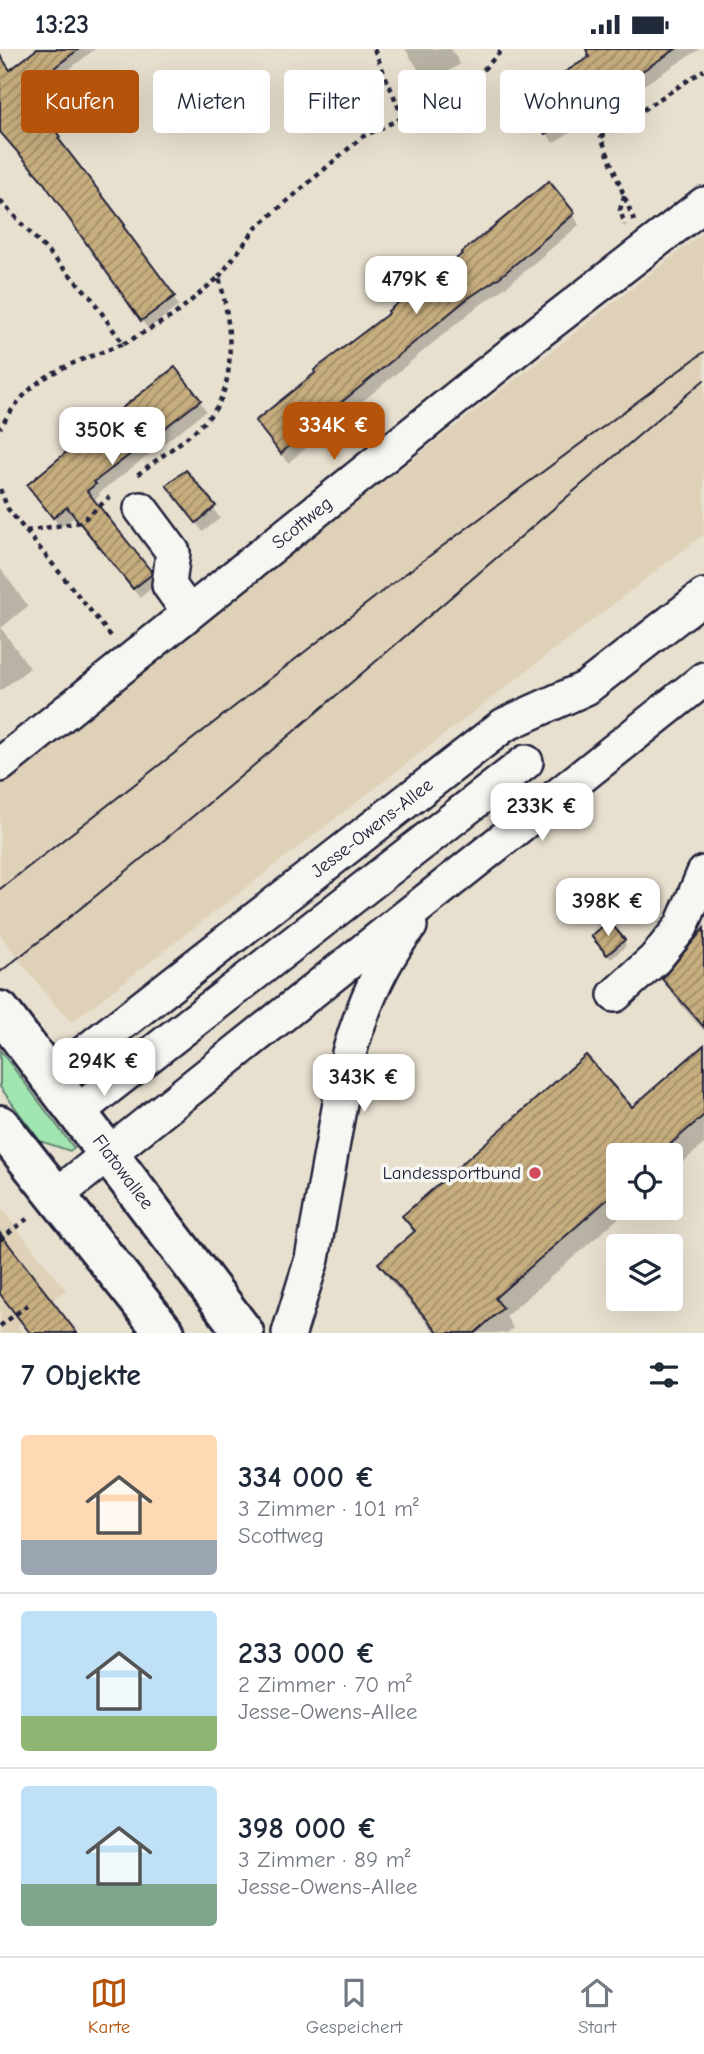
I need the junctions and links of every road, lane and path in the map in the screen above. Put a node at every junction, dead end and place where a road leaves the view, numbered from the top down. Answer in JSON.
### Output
{"nodes":[{"id":1,"x":374,"y":49,"type":"edge"},
{"id":2,"x":503,"y":49,"type":"edge"},
{"id":3,"x":482,"y":70,"type":"edge"},
{"id":4,"x":704,"y":70,"type":"edge"},
{"id":5,"x":398,"y":106,"type":"edge"},
{"id":6,"x":398,"y":120,"type":"edge"},
{"id":7,"x":624,"y":196,"type":"junction"},
{"id":8,"x":0,"y":201,"type":"edge"},
{"id":9,"x":704,"y":204,"type":"edge"},
{"id":10,"x":632,"y":218,"type":"dead end"},
{"id":11,"x":627,"y":232,"type":"dead end"},
{"id":12,"x":219,"y":277,"type":"junction"},
{"id":13,"x":123,"y":344,"type":"junction"},
{"id":14,"x":0,"y":428,"type":"edge"},
{"id":15,"x":0,"y":489,"type":"edge"},
{"id":16,"x":129,"y":495,"type":"junction"},
{"id":17,"x":26,"y":531,"type":"junction"},
{"id":18,"x":704,"y":596,"type":"edge"},
{"id":19,"x":189,"y":613,"type":"junction"},
{"id":20,"x":117,"y":643,"type":"dead end"},
{"id":21,"x":704,"y":679,"type":"edge"},
{"id":22,"x":504,"y":725,"type":"junction"},
{"id":23,"x":526,"y":762,"type":"junction"},
{"id":24,"x":0,"y":765,"type":"edge"},
{"id":25,"x":553,"y":800,"type":"junction"},
{"id":26,"x":704,"y":873,"type":"edge"},
{"id":27,"x":440,"y":890,"type":"junction"},
{"id":28,"x":615,"y":995,"type":"dead end"},
{"id":29,"x":8,"y":1022,"type":"edge"},
{"id":30,"x":52,"y":1078,"type":"junction"},
{"id":31,"x":78,"y":1112,"type":"junction"},
{"id":32,"x":0,"y":1125,"type":"edge"},
{"id":33,"x":109,"y":1154,"type":"junction"},
{"id":34,"x":57,"y":1195,"type":"junction"},
{"id":35,"x":27,"y":1219,"type":"dead end"},
{"id":36,"x":0,"y":1240,"type":"edge"},
{"id":37,"x":29,"y":1304,"type":"dead end"},
{"id":38,"x":0,"y":1326,"type":"edge"},
{"id":39,"x":164,"y":1333,"type":"edge"},
{"id":40,"x":244,"y":1333,"type":"edge"},
{"id":41,"x":289,"y":1333,"type":"edge"}],
"edges":[{"from":1,"to":5,"type":"path"},
{"from":2,"to":3,"type":"path"},
{"from":4,"to":7,"type":"path"},
{"from":6,"to":12,"type":"path"},
{"from":7,"to":10,"type":"path"},
{"from":7,"to":11,"type":"path"},
{"from":8,"to":13,"type":"path"},
{"from":9,"to":19,"type":"street","name":"Scottweg"},
{"from":12,"to":13,"type":"path"},
{"from":12,"to":16,"type":"path"},
{"from":13,"to":14,"type":"path"},
{"from":15,"to":17,"type":"path"},
{"from":16,"to":17,"type":"path"},
{"from":16,"to":19,"type":"street"},
{"from":17,"to":20,"type":"path"},
{"from":18,"to":22,"type":"street","name":"Jesse-Owens-Allee"},
{"from":19,"to":24,"type":"street","name":"Scottweg"},
{"from":21,"to":25,"type":"street"},
{"from":22,"to":23,"type":"street"},
{"from":22,"to":30,"type":"street","name":"Jesse-Owens-Allee"},
{"from":23,"to":25,"type":"street"},
{"from":23,"to":31,"type":"street"},
{"from":25,"to":27,"type":"street"},
{"from":26,"to":28,"type":"street"},
{"from":27,"to":33,"type":"street"},
{"from":27,"to":41,"type":"street"},
{"from":29,"to":30,"type":"main road","name":"Flatowallee"},
{"from":30,"to":31,"type":"main road","name":"Flatowallee"},
{"from":31,"to":33,"type":"main road","name":"Flatowallee"},
{"from":32,"to":34,"type":"main road"},
{"from":33,"to":34,"type":"street"},
{"from":33,"to":40,"type":"main road","name":"Flatowallee"},
{"from":34,"to":39,"type":"main road"},
{"from":35,"to":36,"type":"path"},
{"from":37,"to":38,"type":"path"}]}
